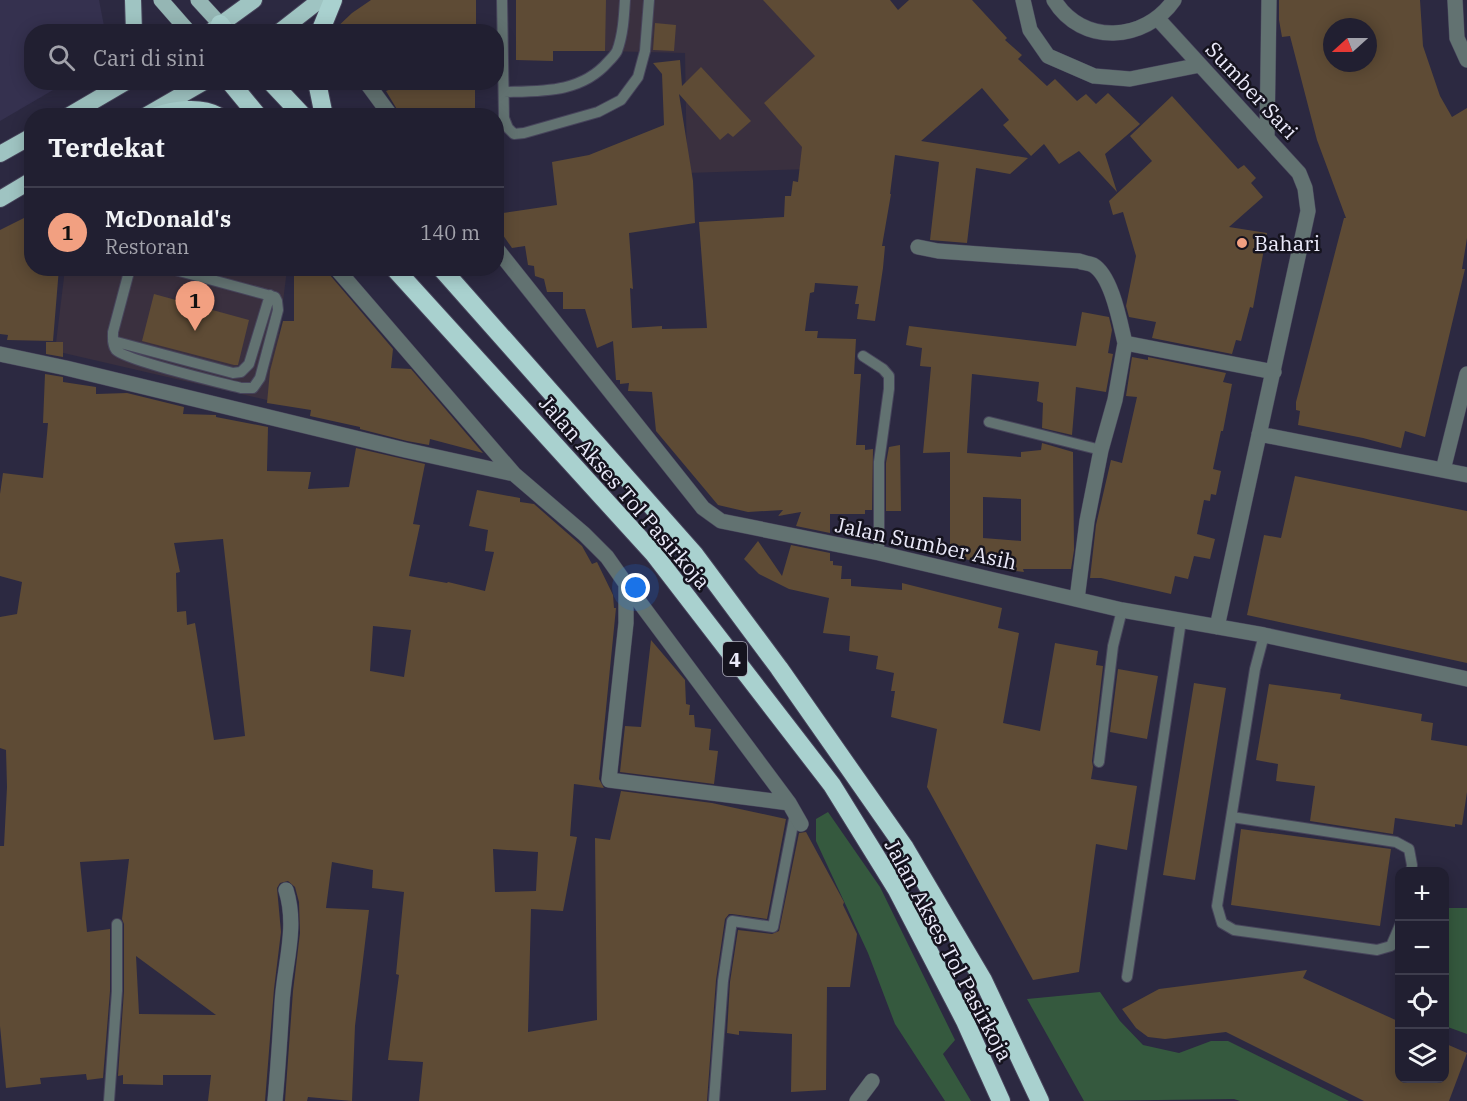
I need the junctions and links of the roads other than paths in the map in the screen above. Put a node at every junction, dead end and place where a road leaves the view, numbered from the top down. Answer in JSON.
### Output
{"nodes":[{"id":1,"x":133,"y":0,"type":"edge"},
{"id":2,"x":161,"y":0,"type":"edge"},
{"id":3,"x":198,"y":0,"type":"edge"},
{"id":4,"x":254,"y":0,"type":"edge"},
{"id":5,"x":320,"y":0,"type":"edge"},
{"id":6,"x":333,"y":0,"type":"edge"},
{"id":7,"x":502,"y":0,"type":"edge"},
{"id":8,"x":624,"y":0,"type":"edge"},
{"id":9,"x":649,"y":0,"type":"edge"},
{"id":10,"x":1023,"y":0,"type":"edge"},
{"id":11,"x":1054,"y":0,"type":"edge"},
{"id":12,"x":1174,"y":0,"type":"edge"},
{"id":13,"x":1269,"y":0,"type":"edge"},
{"id":14,"x":1455,"y":0,"type":"edge"},
{"id":15,"x":1158,"y":19,"type":"junction"},
{"id":16,"x":134,"y":24,"type":"edge"},
{"id":17,"x":182,"y":24,"type":"edge"},
{"id":18,"x":215,"y":24,"type":"edge"},
{"id":19,"x":224,"y":24,"type":"edge"},
{"id":20,"x":289,"y":24,"type":"edge"},
{"id":21,"x":324,"y":24,"type":"edge"},
{"id":22,"x":503,"y":24,"type":"edge"},
{"id":23,"x":1467,"y":60,"type":"edge"},
{"id":24,"x":1200,"y":65,"type":"junction"},
{"id":25,"x":101,"y":90,"type":"edge"},
{"id":26,"x":112,"y":90,"type":"edge"},
{"id":27,"x":190,"y":90,"type":"edge"},
{"id":28,"x":237,"y":90,"type":"edge"},
{"id":29,"x":279,"y":90,"type":"edge"},
{"id":30,"x":319,"y":90,"type":"edge"},
{"id":31,"x":372,"y":90,"type":"edge"},
{"id":32,"x":504,"y":92,"type":"joint"},
{"id":33,"x":87,"y":105,"type":"junction"},
{"id":34,"x":82,"y":108,"type":"edge"},
{"id":35,"x":159,"y":108,"type":"edge"},
{"id":36,"x":251,"y":108,"type":"edge"},
{"id":37,"x":295,"y":108,"type":"edge"},
{"id":38,"x":322,"y":108,"type":"edge"},
{"id":39,"x":385,"y":108,"type":"edge"},
{"id":40,"x":1267,"y":137,"type":"junction"},
{"id":41,"x":24,"y":140,"type":"edge"},
{"id":42,"x":0,"y":154,"type":"edge"},
{"id":43,"x":24,"y":185,"type":"edge"},
{"id":44,"x":0,"y":199,"type":"edge"},
{"id":45,"x":918,"y":247,"type":"dead end"},
{"id":46,"x":504,"y":259,"type":"edge"},
{"id":47,"x":128,"y":276,"type":"edge"},
{"id":48,"x":198,"y":276,"type":"edge"},
{"id":49,"x":343,"y":276,"type":"edge"},
{"id":50,"x":401,"y":276,"type":"edge"},
{"id":51,"x":448,"y":276,"type":"edge"},
{"id":52,"x":270,"y":295,"type":"junction"},
{"id":53,"x":113,"y":341,"type":"junction"},
{"id":54,"x":1125,"y":343,"type":"junction"},
{"id":55,"x":0,"y":354,"type":"edge"},
{"id":56,"x":863,"y":356,"type":"dead end"},
{"id":57,"x":1274,"y":372,"type":"junction"},
{"id":58,"x":1467,"y":374,"type":"edge"},
{"id":59,"x":989,"y":422,"type":"dead end"},
{"id":60,"x":1259,"y":434,"type":"junction"},
{"id":61,"x":1101,"y":450,"type":"junction"},
{"id":62,"x":1443,"y":470,"type":"junction"},
{"id":63,"x":514,"y":474,"type":"junction"},
{"id":64,"x":1467,"y":475,"type":"edge"},
{"id":65,"x":879,"y":553,"type":"junction"},
{"id":66,"x":626,"y":584,"type":"junction"},
{"id":67,"x":1077,"y":599,"type":"junction"},
{"id":68,"x":1122,"y":610,"type":"junction"},
{"id":69,"x":1181,"y":621,"type":"junction"},
{"id":70,"x":1217,"y":627,"type":"junction"},
{"id":71,"x":1264,"y":634,"type":"junction"},
{"id":72,"x":1467,"y":679,"type":"edge"},
{"id":73,"x":1099,"y":762,"type":"dead end"},
{"id":74,"x":795,"y":814,"type":"junction"},
{"id":75,"x":1232,"y":817,"type":"junction"},
{"id":76,"x":1412,"y":867,"type":"edge"},
{"id":77,"x":286,"y":890,"type":"dead end"},
{"id":78,"x":117,"y":924,"type":"dead end"},
{"id":79,"x":1395,"y":937,"type":"edge"},
{"id":80,"x":1127,"y":976,"type":"dead end"},
{"id":81,"x":872,"y":1082,"type":"dead end"},
{"id":82,"x":109,"y":1101,"type":"edge"},
{"id":83,"x":275,"y":1101,"type":"edge"},
{"id":84,"x":714,"y":1101,"type":"edge"},
{"id":85,"x":857,"y":1101,"type":"edge"},
{"id":86,"x":1001,"y":1101,"type":"edge"},
{"id":87,"x":1040,"y":1101,"type":"edge"}],
"edges":[{"from":1,"to":16,"type":"highway"},
{"from":2,"to":17,"type":"main road"},
{"from":3,"to":18,"type":"main road"},
{"from":4,"to":19,"type":"highway"},
{"from":5,"to":20,"type":"highway"},
{"from":6,"to":21,"type":"highway"},
{"from":7,"to":22,"type":"lane"},
{"from":8,"to":32,"type":"lane"},
{"from":9,"to":32,"type":"lane"},
{"from":10,"to":24,"type":"street"},
{"from":11,"to":15,"type":"street"},
{"from":12,"to":15,"type":"street"},
{"from":13,"to":40,"type":"street"},
{"from":14,"to":23,"type":"street"},
{"from":15,"to":24,"type":"street","name":"Sumber Sari"},
{"from":24,"to":40,"type":"street","name":"Sumber Sari"},
{"from":25,"to":33,"type":"highway"},
{"from":26,"to":33,"type":"highway"},
{"from":27,"to":35,"type":"highway"},
{"from":28,"to":36,"type":"highway"},
{"from":29,"to":37,"type":"highway"},
{"from":30,"to":38,"type":"highway"},
{"from":31,"to":39,"type":"street"},
{"from":33,"to":34,"type":"highway"},
{"from":40,"to":57,"type":"street","name":"Sumber Sari"},
{"from":41,"to":42,"type":"highway"},
{"from":43,"to":44,"type":"highway"},
{"from":45,"to":54,"type":"street"},
{"from":46,"to":65,"type":"street","name":"Jalan Sumber Asih"},
{"from":47,"to":53,"type":"lane"},
{"from":48,"to":52,"type":"lane"},
{"from":49,"to":63,"type":"street"},
{"from":50,"to":86,"type":"highway","name":"Jalan Akses Tol Pasirkoja","number":"4"},
{"from":51,"to":87,"type":"highway","name":"Jalan Akses Tol Pasirkoja","number":"4"},
{"from":52,"to":53,"type":"lane"},
{"from":52,"to":53,"type":"lane"},
{"from":54,"to":57,"type":"street"},
{"from":54,"to":61,"type":"street"},
{"from":55,"to":63,"type":"street"},
{"from":56,"to":65,"type":"lane"},
{"from":57,"to":60,"type":"street"},
{"from":58,"to":62,"type":"street"},
{"from":59,"to":61,"type":"lane"},
{"from":60,"to":62,"type":"street"},
{"from":60,"to":70,"type":"street"},
{"from":61,"to":67,"type":"street"},
{"from":62,"to":64,"type":"street"},
{"from":63,"to":66,"type":"street"},
{"from":65,"to":67,"type":"street","name":"Jalan Sumber Asih"},
{"from":66,"to":74,"type":"street"},
{"from":66,"to":74,"type":"street"},
{"from":67,"to":68,"type":"street","name":"Jalan Sumber Asih"},
{"from":68,"to":69,"type":"street","name":"Jalan Sumber Asih"},
{"from":68,"to":73,"type":"lane"},
{"from":69,"to":70,"type":"street","name":"Jalan Sumber Asih"},
{"from":69,"to":80,"type":"lane"},
{"from":70,"to":71,"type":"street","name":"Jalan Sumber Asih"},
{"from":71,"to":72,"type":"street","name":"Jalan Sumber Asih"},
{"from":71,"to":75,"type":"lane"},
{"from":74,"to":84,"type":"lane"},
{"from":75,"to":76,"type":"lane"},
{"from":75,"to":79,"type":"lane"},
{"from":77,"to":83,"type":"street"},
{"from":78,"to":82,"type":"lane"},
{"from":81,"to":85,"type":"street"}]}
